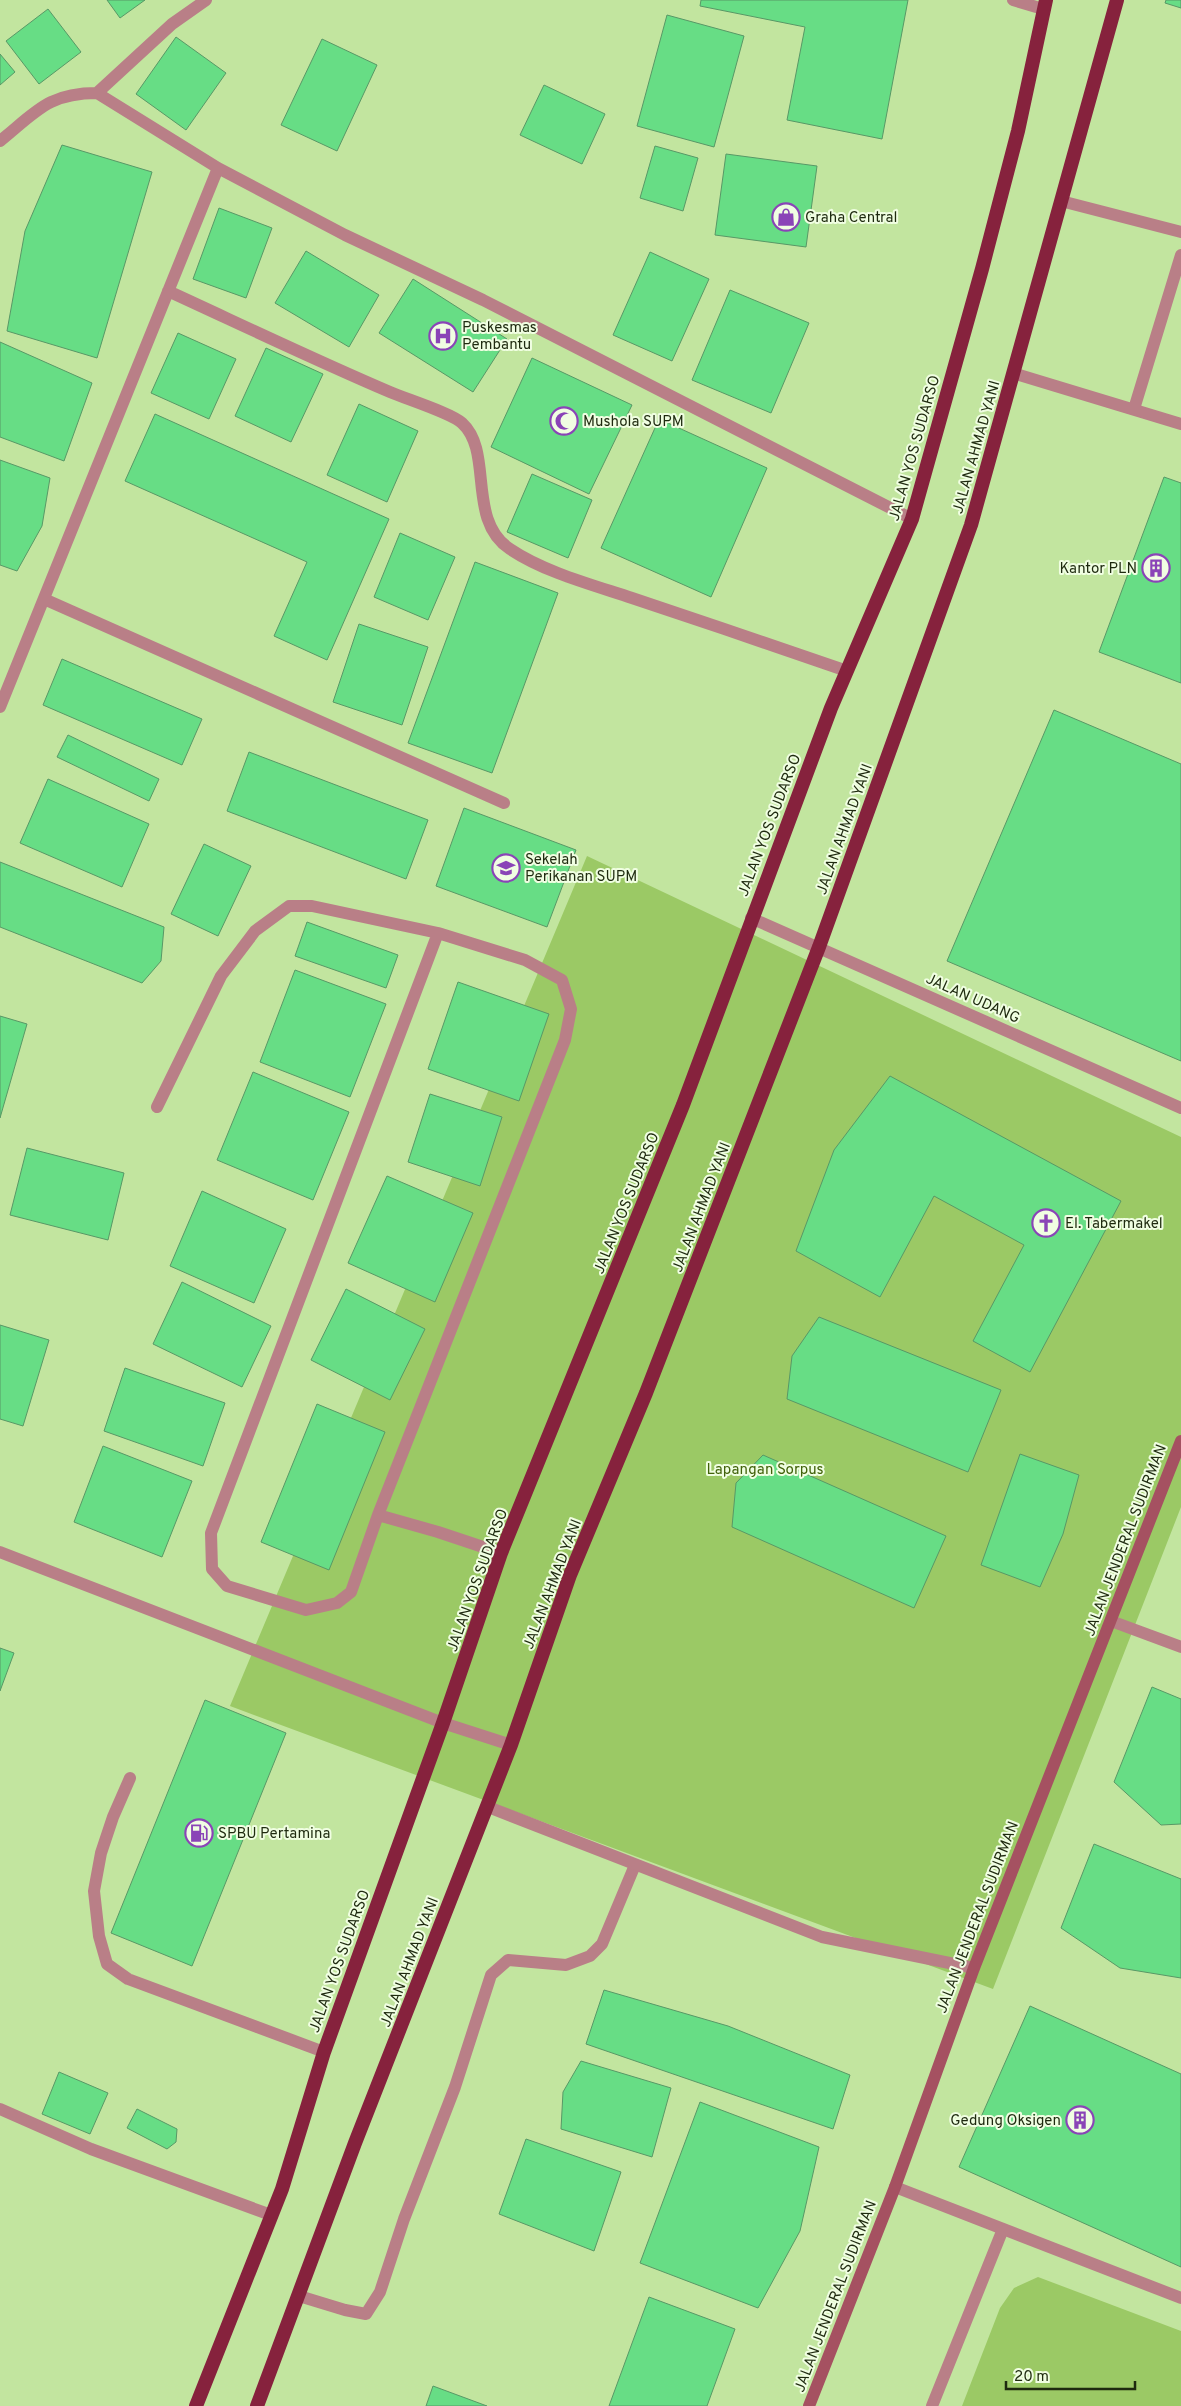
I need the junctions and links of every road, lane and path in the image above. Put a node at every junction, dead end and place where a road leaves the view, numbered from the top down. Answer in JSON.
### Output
{"nodes":[{"id":1,"x":206,"y":0,"type":"edge"},
{"id":2,"x":1013,"y":0,"type":"edge"},
{"id":3,"x":1117,"y":0,"type":"edge"},
{"id":4,"x":1044,"y":5,"type":"edge"},
{"id":5,"x":97,"y":92,"type":"junction"},
{"id":6,"x":0,"y":141,"type":"edge"},
{"id":7,"x":218,"y":168,"type":"junction"},
{"id":8,"x":1061,"y":201,"type":"junction"},
{"id":9,"x":1181,"y":232,"type":"edge"},
{"id":10,"x":1181,"y":255,"type":"edge"},
{"id":11,"x":168,"y":291,"type":"junction"},
{"id":12,"x":1013,"y":373,"type":"junction"},
{"id":13,"x":1134,"y":408,"type":"junction"},
{"id":14,"x":1181,"y":424,"type":"edge"},
{"id":15,"x":912,"y":519,"type":"junction"},
{"id":16,"x":44,"y":599,"type":"junction"},
{"id":17,"x":847,"y":671,"type":"junction"},
{"id":18,"x":0,"y":707,"type":"edge"},
{"id":19,"x":504,"y":803,"type":"dead end"},
{"id":20,"x":751,"y":918,"type":"junction"},
{"id":21,"x":438,"y":933,"type":"junction"},
{"id":22,"x":819,"y":947,"type":"junction"},
{"id":23,"x":157,"y":1107,"type":"dead end"},
{"id":24,"x":1181,"y":1108,"type":"edge"},
{"id":25,"x":1181,"y":1442,"type":"edge"},
{"id":26,"x":378,"y":1515,"type":"junction"},
{"id":27,"x":0,"y":1552,"type":"edge"},
{"id":28,"x":502,"y":1553,"type":"junction"},
{"id":29,"x":1111,"y":1622,"type":"junction"},
{"id":30,"x":1181,"y":1647,"type":"edge"},
{"id":31,"x":443,"y":1722,"type":"junction"},
{"id":32,"x":511,"y":1745,"type":"junction"},
{"id":33,"x":130,"y":1778,"type":"dead end"},
{"id":34,"x":488,"y":1807,"type":"junction"},
{"id":35,"x":635,"y":1865,"type":"junction"},
{"id":36,"x":974,"y":1968,"type":"junction"},
{"id":37,"x":324,"y":2052,"type":"junction"},
{"id":38,"x":0,"y":2109,"type":"edge"},
{"id":39,"x":895,"y":2187,"type":"junction"},
{"id":40,"x":271,"y":2215,"type":"junction"},
{"id":41,"x":1003,"y":2228,"type":"junction"},
{"id":42,"x":298,"y":2296,"type":"junction"},
{"id":43,"x":1181,"y":2298,"type":"edge"},
{"id":44,"x":196,"y":2406,"type":"edge"},
{"id":45,"x":257,"y":2406,"type":"edge"},
{"id":46,"x":810,"y":2406,"type":"edge"},
{"id":47,"x":932,"y":2406,"type":"edge"}],
"edges":[{"from":1,"to":5,"type":"street"},
{"from":2,"to":4,"type":"street"},
{"from":3,"to":8,"type":"highway","name":"JALAN AHMAD YANI"},
{"from":4,"to":15,"type":"highway","name":"JALAN YOS SUDARSO"},
{"from":5,"to":6,"type":"street"},
{"from":5,"to":7,"type":"street"},
{"from":7,"to":11,"type":"street"},
{"from":7,"to":15,"type":"street"},
{"from":8,"to":9,"type":"street"},
{"from":8,"to":12,"type":"highway","name":"JALAN AHMAD YANI"},
{"from":10,"to":13,"type":"street"},
{"from":11,"to":16,"type":"street"},
{"from":11,"to":17,"type":"street"},
{"from":12,"to":13,"type":"street"},
{"from":12,"to":22,"type":"highway","name":"JALAN AHMAD YANI"},
{"from":13,"to":14,"type":"street"},
{"from":15,"to":17,"type":"highway","name":"JALAN YOS SUDARSO"},
{"from":16,"to":18,"type":"street"},
{"from":16,"to":19,"type":"street"},
{"from":17,"to":20,"type":"highway","name":"JALAN YOS SUDARSO"},
{"from":20,"to":22,"type":"street","name":"JALAN UDANG"},
{"from":20,"to":28,"type":"highway","name":"JALAN YOS SUDARSO"},
{"from":21,"to":23,"type":"street"},
{"from":21,"to":26,"type":"street"},
{"from":21,"to":26,"type":"street"},
{"from":22,"to":24,"type":"street","name":"JALAN UDANG"},
{"from":22,"to":32,"type":"highway","name":"JALAN AHMAD YANI"},
{"from":25,"to":29,"type":"main road","name":"JALAN JENDERAL SUDIRMAN"},
{"from":26,"to":28,"type":"street"},
{"from":27,"to":31,"type":"street"},
{"from":28,"to":31,"type":"highway","name":"JALAN YOS SUDARSO"},
{"from":29,"to":30,"type":"street"},
{"from":29,"to":36,"type":"main road","name":"JALAN JENDERAL SUDIRMAN"},
{"from":31,"to":32,"type":"street"},
{"from":31,"to":37,"type":"highway","name":"JALAN YOS SUDARSO"},
{"from":32,"to":34,"type":"highway","name":"JALAN AHMAD YANI"},
{"from":33,"to":37,"type":"street"},
{"from":34,"to":35,"type":"street"},
{"from":34,"to":42,"type":"highway","name":"JALAN AHMAD YANI"},
{"from":35,"to":36,"type":"street"},
{"from":35,"to":42,"type":"street"},
{"from":36,"to":39,"type":"main road","name":"JALAN JENDERAL SUDIRMAN"},
{"from":37,"to":40,"type":"highway","name":"JALAN YOS SUDARSO"},
{"from":38,"to":40,"type":"street"},
{"from":39,"to":41,"type":"street"},
{"from":39,"to":46,"type":"main road","name":"JALAN JENDERAL SUDIRMAN"},
{"from":40,"to":44,"type":"highway","name":"JALAN YOS SUDARSO"},
{"from":41,"to":43,"type":"street"},
{"from":41,"to":47,"type":"street"},
{"from":42,"to":45,"type":"highway","name":"JALAN AHMAD YANI"}]}
